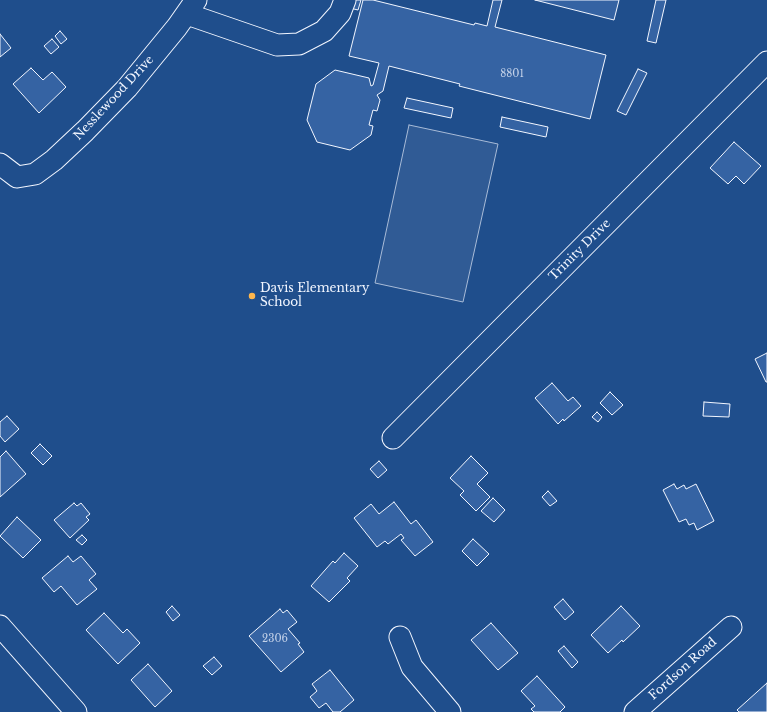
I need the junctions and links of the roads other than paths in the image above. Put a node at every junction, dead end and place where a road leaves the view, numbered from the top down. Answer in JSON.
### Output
{"nodes":[{"id":1,"x":345,"y":0,"type":"edge"},
{"id":2,"x":191,"y":7,"type":"edge"},
{"id":3,"x":767,"y":62,"type":"edge"},
{"id":4,"x":0,"y":164,"type":"edge"},
{"id":5,"x":393,"y":438,"type":"dead end"},
{"id":6,"x":0,"y":626,"type":"edge"},
{"id":7,"x":731,"y":627,"type":"dead end"},
{"id":8,"x":400,"y":637,"type":"dead end"},
{"id":9,"x":76,"y":712,"type":"edge"},
{"id":10,"x":450,"y":712,"type":"edge"},
{"id":11,"x":635,"y":712,"type":"edge"}],
"edges":[{"from":1,"to":2,"type":"street"},
{"from":2,"to":4,"type":"street","name":"Nesslewood Drive"},
{"from":3,"to":5,"type":"street","name":"Trinity Drive"},
{"from":6,"to":9,"type":"street"},
{"from":7,"to":11,"type":"street","name":"Fordson Road"},
{"from":8,"to":10,"type":"street"}]}
